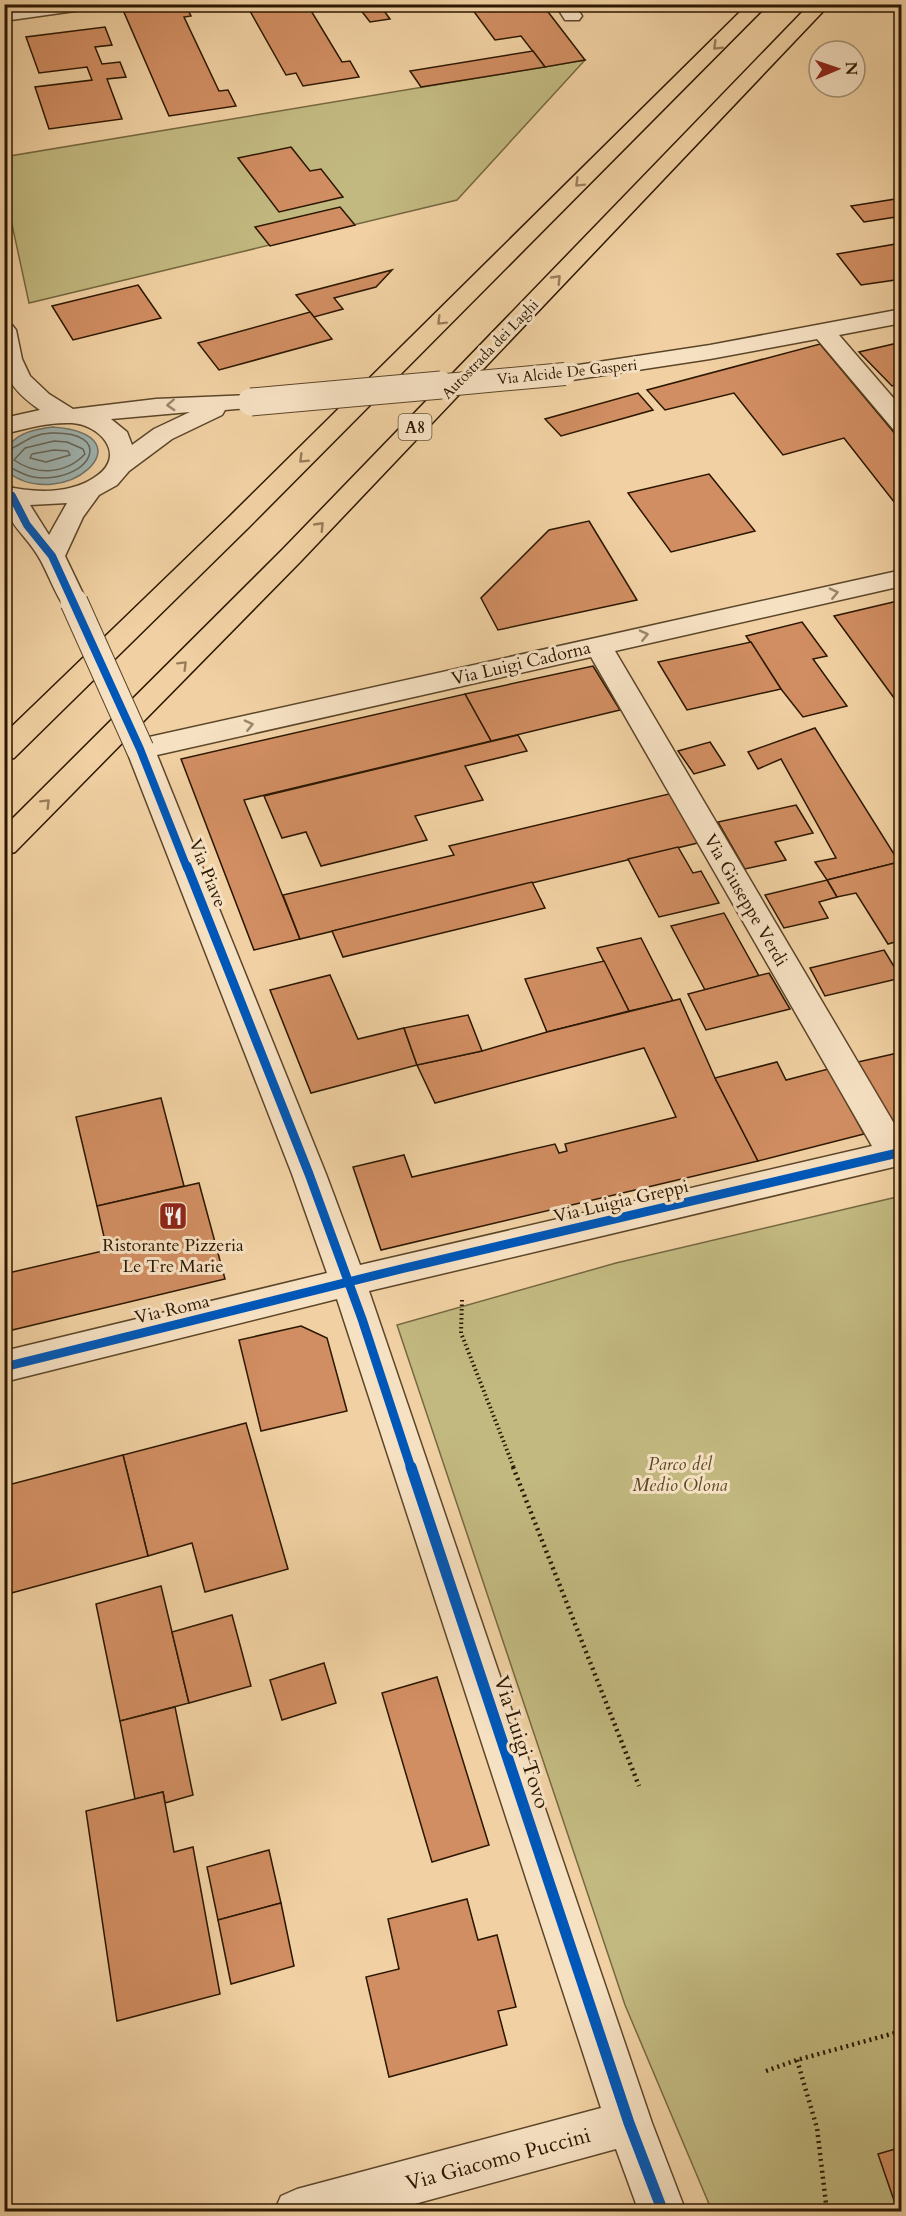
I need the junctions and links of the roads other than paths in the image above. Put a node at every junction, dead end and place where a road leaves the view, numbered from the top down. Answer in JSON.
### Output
{"nodes":[{"id":1,"x":82,"y":4,"type":"edge"},
{"id":2,"x":759,"y":4,"type":"edge"},
{"id":3,"x":821,"y":4,"type":"edge"},
{"id":4,"x":4,"y":15,"type":"edge"},
{"id":5,"x":902,"y":316,"type":"edge"},
{"id":6,"x":4,"y":330,"type":"edge"},
{"id":7,"x":822,"y":330,"type":"junction"},
{"id":8,"x":8,"y":370,"type":"edge"},
{"id":9,"x":240,"y":403,"type":"junction"},
{"id":10,"x":70,"y":415,"type":"junction"},
{"id":11,"x":902,"y":424,"type":"edge"},
{"id":12,"x":4,"y":427,"type":"edge"},
{"id":13,"x":117,"y":468,"type":"junction"},
{"id":14,"x":90,"y":490,"type":"junction"},
{"id":15,"x":7,"y":494,"type":"edge"},
{"id":16,"x":52,"y":556,"type":"junction"},
{"id":17,"x":902,"y":578,"type":"edge"},
{"id":18,"x":598,"y":646,"type":"junction"},
{"id":19,"x":140,"y":749,"type":"junction"},
{"id":20,"x":4,"y":751,"type":"edge"},
{"id":21,"x":4,"y":845,"type":"edge"},
{"id":22,"x":898,"y":1153,"type":"edge"},
{"id":23,"x":348,"y":1283,"type":"junction"},
{"id":24,"x":4,"y":1367,"type":"edge"},
{"id":25,"x":629,"y":2123,"type":"junction"},
{"id":26,"x":297,"y":2211,"type":"edge"},
{"id":27,"x":663,"y":2211,"type":"edge"}],
"edges":[{"from":1,"to":4,"type":"street"},
{"from":2,"to":20,"type":"highway","one_way":true},
{"from":21,"to":3,"type":"highway","name":"Autostrada dei Laghi","number":"A8","one_way":true},
{"from":5,"to":7,"type":"street","name":"Via Alcide De Gasperi"},
{"from":6,"to":8,"type":"street"},
{"from":7,"to":9,"type":"street","name":"Via Alcide De Gasperi","bridge":true},
{"from":7,"to":11,"type":"street"},
{"from":8,"to":10,"type":"street"},
{"from":9,"to":10,"type":"street","name":"Via Alcide De Gasperi","one_way":true},
{"from":9,"to":13,"type":"street","name":"Via Alcide De Gasperi"},
{"from":10,"to":12,"type":"street"},
{"from":10,"to":13,"type":"street"},
{"from":13,"to":14,"type":"street","name":"Via Piave"},
{"from":14,"to":15,"type":"street","name":"Via Piave"},
{"from":14,"to":16,"type":"street","name":"Via Piave"},
{"from":15,"to":16,"type":"street","name":"Via Piave"},
{"from":16,"to":19,"type":"street","name":"Via Piave","bridge":true},
{"from":18,"to":17,"type":"street","name":"Via Luigi Cadorna","one_way":true},
{"from":19,"to":18,"type":"street","name":"Via Luigi Cadorna","one_way":true},
{"from":18,"to":22,"type":"street","name":"Via Giuseppe Verdi"},
{"from":19,"to":23,"type":"street","name":"Via Piave"},
{"from":22,"to":23,"type":"street","name":"Via Luigia Greppi"},
{"from":23,"to":24,"type":"street","name":"Via Roma"},
{"from":23,"to":25,"type":"street","name":"Via Luigi Tovo"},
{"from":25,"to":26,"type":"street","name":"Via Giacomo Puccini"},
{"from":25,"to":27,"type":"street","name":"Via Luigi Tovo"}]}
